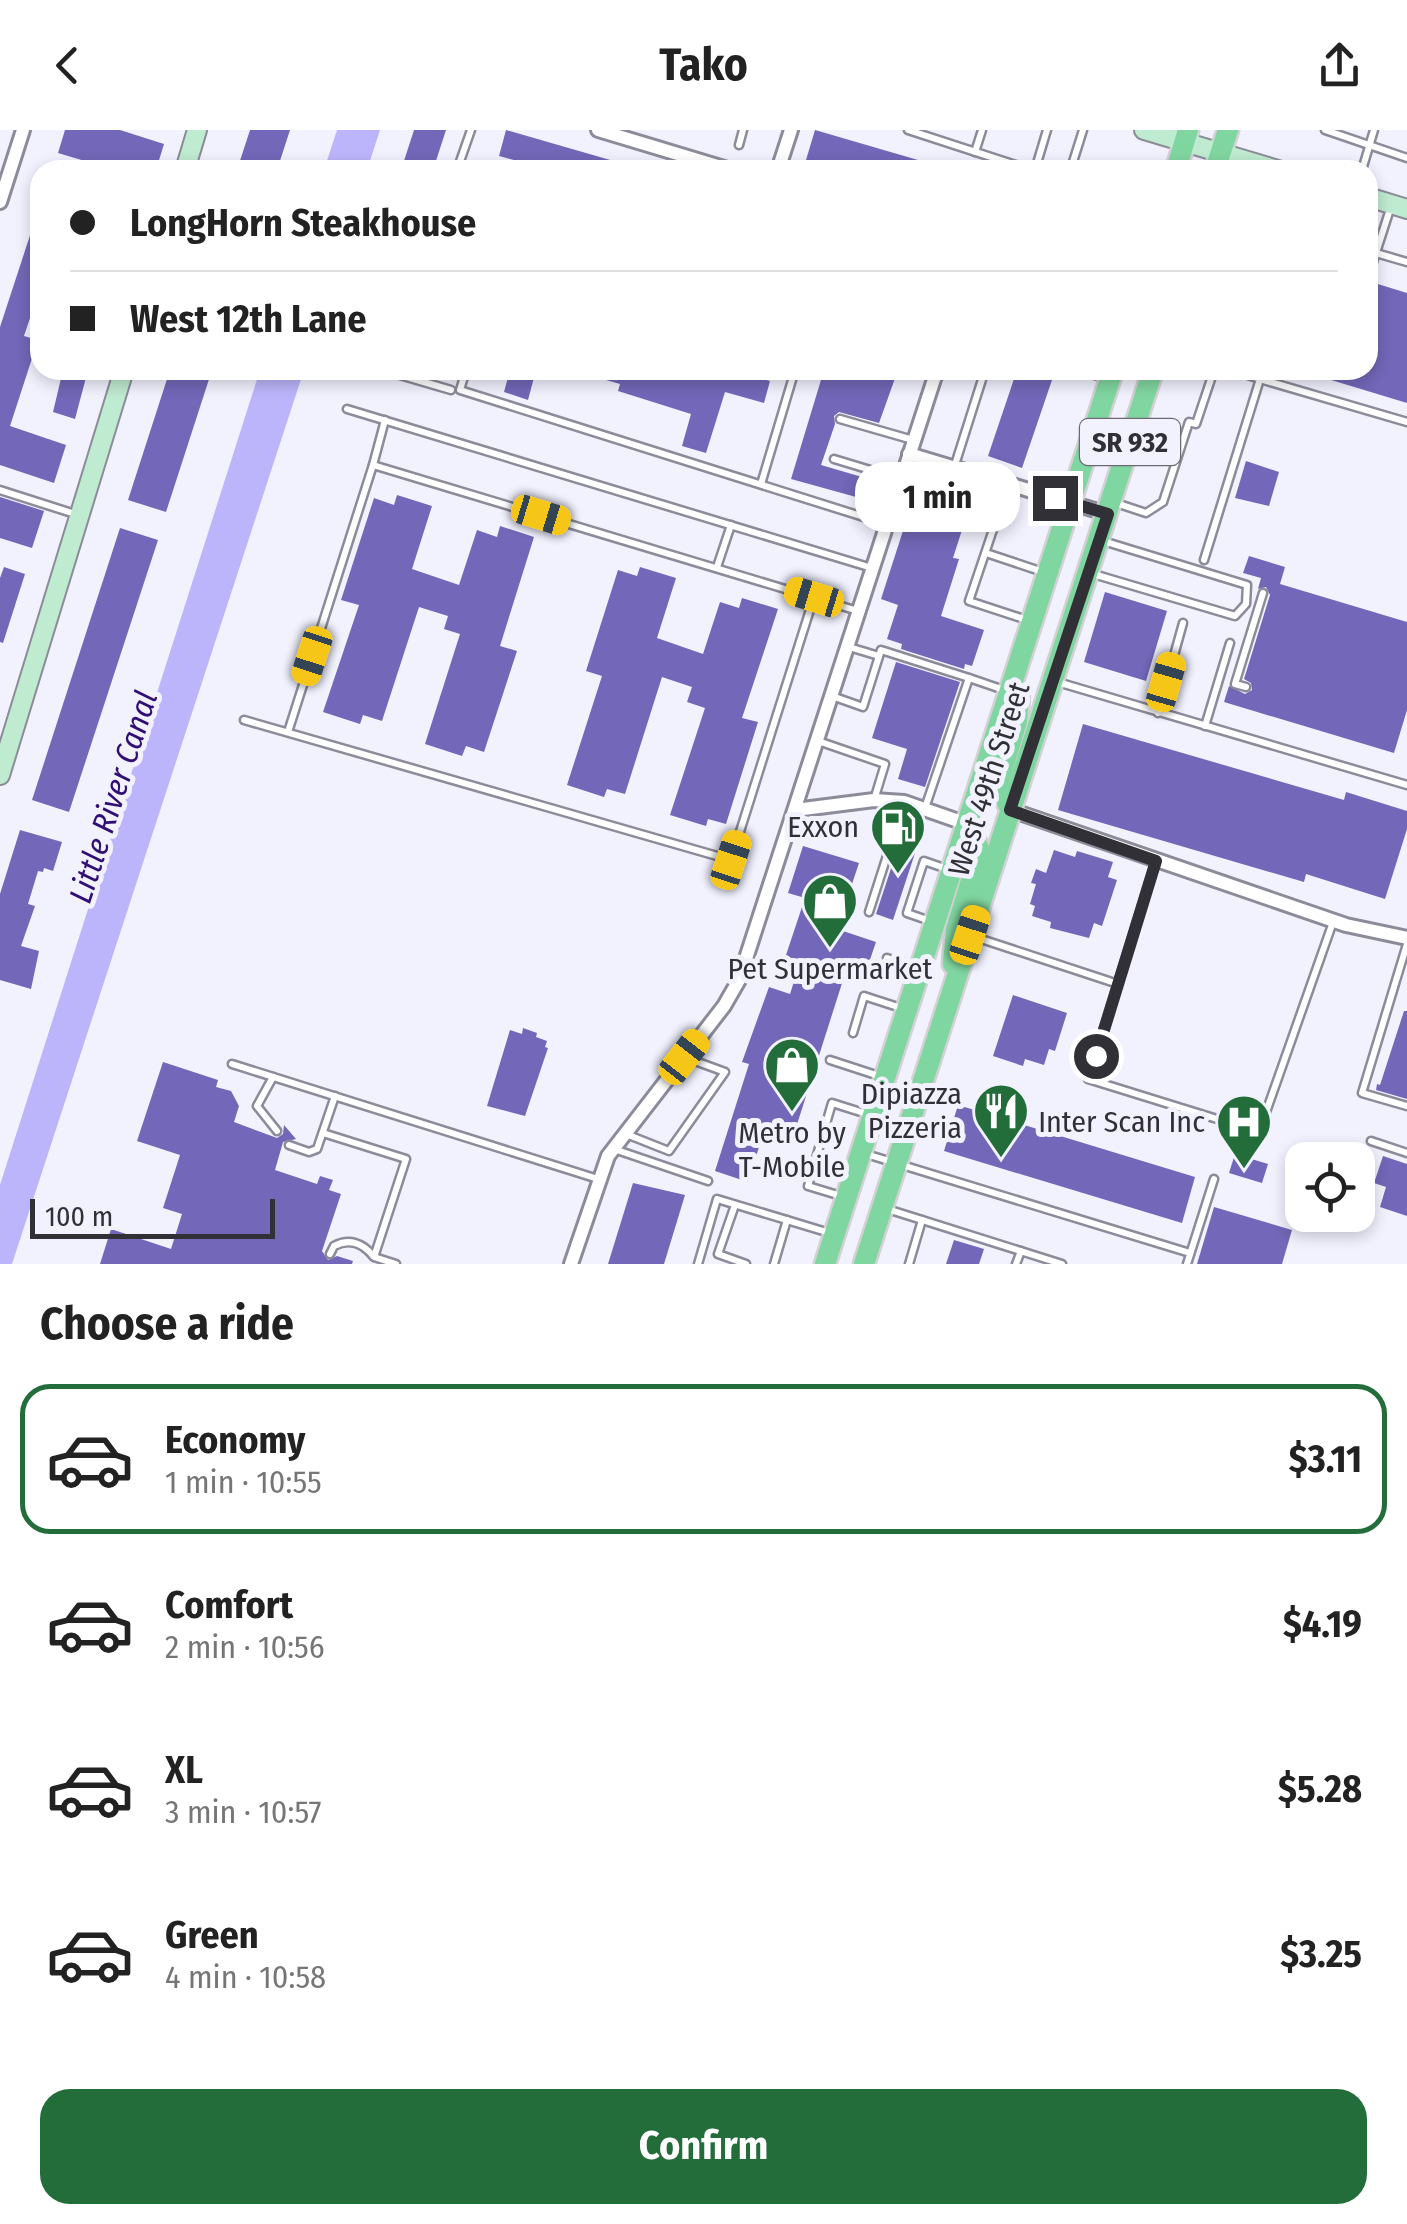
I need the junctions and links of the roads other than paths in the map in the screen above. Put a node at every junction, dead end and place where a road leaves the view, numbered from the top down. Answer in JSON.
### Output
{"nodes":[{"id":1,"x":23,"y":130,"type":"edge"},
{"id":2,"x":197,"y":130,"type":"edge"},
{"id":3,"x":471,"y":130,"type":"edge"},
{"id":4,"x":598,"y":130,"type":"edge"},
{"id":5,"x":743,"y":130,"type":"edge"},
{"id":6,"x":791,"y":130,"type":"edge"},
{"id":7,"x":908,"y":130,"type":"edge"},
{"id":8,"x":940,"y":130,"type":"edge"},
{"id":9,"x":982,"y":130,"type":"edge"},
{"id":10,"x":1046,"y":130,"type":"edge"},
{"id":11,"x":1082,"y":130,"type":"edge"},
{"id":12,"x":1144,"y":130,"type":"edge"},
{"id":13,"x":1228,"y":130,"type":"edge"},
{"id":14,"x":1324,"y":130,"type":"edge"},
{"id":15,"x":1374,"y":130,"type":"edge"},
{"id":16,"x":1187,"y":136,"type":"edge"},
{"id":17,"x":937,"y":140,"type":"junction"},
{"id":18,"x":738,"y":145,"type":"dead end"},
{"id":19,"x":1370,"y":145,"type":"junction"},
{"id":20,"x":975,"y":152,"type":"junction"},
{"id":21,"x":1407,"y":158,"type":"edge"},
{"id":22,"x":187,"y":160,"type":"edge"},
{"id":23,"x":460,"y":160,"type":"edge"},
{"id":24,"x":698,"y":160,"type":"edge"},
{"id":25,"x":781,"y":160,"type":"edge"},
{"id":26,"x":1001,"y":160,"type":"edge"},
{"id":27,"x":1036,"y":160,"type":"edge"},
{"id":28,"x":1073,"y":160,"type":"edge"},
{"id":29,"x":1179,"y":160,"type":"edge"},
{"id":30,"x":1217,"y":160,"type":"edge"},
{"id":31,"x":1218,"y":160,"type":"edge"},
{"id":32,"x":1365,"y":160,"type":"edge"},
{"id":33,"x":0,"y":202,"type":"edge"},
{"id":34,"x":1399,"y":207,"type":"edge"},
{"id":35,"x":1378,"y":249,"type":"edge"},
{"id":36,"x":1378,"y":254,"type":"edge"},
{"id":37,"x":1407,"y":262,"type":"edge"},
{"id":38,"x":121,"y":380,"type":"edge"},
{"id":39,"x":417,"y":380,"type":"edge"},
{"id":40,"x":463,"y":380,"type":"edge"},
{"id":41,"x":792,"y":380,"type":"edge"},
{"id":42,"x":934,"y":380,"type":"edge"},
{"id":43,"x":982,"y":380,"type":"edge"},
{"id":44,"x":1110,"y":380,"type":"edge"},
{"id":45,"x":1150,"y":380,"type":"edge"},
{"id":46,"x":1211,"y":380,"type":"edge"},
{"id":47,"x":1260,"y":380,"type":"edge"},
{"id":48,"x":1263,"y":380,"type":"edge"},
{"id":49,"x":451,"y":390,"type":"dead end"},
{"id":50,"x":347,"y":409,"type":"dead end"},
{"id":51,"x":385,"y":420,"type":"junction"},
{"id":52,"x":840,"y":420,"type":"dead end"},
{"id":53,"x":1407,"y":422,"type":"edge"},
{"id":54,"x":914,"y":440,"type":"junction"},
{"id":55,"x":910,"y":454,"type":"junction"},
{"id":56,"x":834,"y":459,"type":"dead end"},
{"id":57,"x":373,"y":465,"type":"junction"},
{"id":58,"x":954,"y":468,"type":"junction"},
{"id":59,"x":902,"y":480,"type":"junction"},
{"id":60,"x":761,"y":484,"type":"junction"},
{"id":61,"x":1008,"y":484,"type":"junction"},
{"id":62,"x":0,"y":490,"type":"edge"},
{"id":63,"x":1072,"y":503,"type":"junction"},
{"id":64,"x":1110,"y":508,"type":"junction"},
{"id":65,"x":79,"y":516,"type":"junction"},
{"id":66,"x":887,"y":524,"type":"junction"},
{"id":67,"x":730,"y":525,"type":"junction"},
{"id":68,"x":1100,"y":540,"type":"junction"},
{"id":69,"x":986,"y":553,"type":"junction"},
{"id":70,"x":1204,"y":560,"type":"dead end"},
{"id":71,"x":716,"y":567,"type":"junction"},
{"id":72,"x":873,"y":568,"type":"junction"},
{"id":73,"x":1088,"y":572,"type":"junction"},
{"id":74,"x":1049,"y":574,"type":"junction"},
{"id":75,"x":1264,"y":593,"type":"dead end"},
{"id":76,"x":814,"y":597,"type":"junction"},
{"id":77,"x":859,"y":611,"type":"junction"},
{"id":78,"x":1033,"y":622,"type":"junction"},
{"id":79,"x":1184,"y":622,"type":"dead end"},
{"id":80,"x":1230,"y":643,"type":"dead end"},
{"id":81,"x":848,"y":646,"type":"junction"},
{"id":82,"x":1022,"y":655,"type":"junction"},
{"id":83,"x":879,"y":656,"type":"junction"},
{"id":84,"x":969,"y":678,"type":"junction"},
{"id":85,"x":1053,"y":681,"type":"junction"},
{"id":86,"x":1246,"y":687,"type":"dead end"},
{"id":87,"x":1010,"y":692,"type":"junction"},
{"id":88,"x":832,"y":696,"type":"junction"},
{"id":89,"x":1158,"y":712,"type":"junction"},
{"id":90,"x":244,"y":720,"type":"dead end"},
{"id":91,"x":1206,"y":726,"type":"junction"},
{"id":92,"x":288,"y":732,"type":"junction"},
{"id":93,"x":817,"y":741,"type":"junction"},
{"id":94,"x":0,"y":775,"type":"edge"},
{"id":95,"x":1407,"y":785,"type":"edge"},
{"id":96,"x":874,"y":800,"type":"junction"},
{"id":97,"x":904,"y":802,"type":"junction"},
{"id":98,"x":925,"y":809,"type":"junction"},
{"id":99,"x":795,"y":810,"type":"junction"},
{"id":100,"x":1010,"y":810,"type":"junction"},
{"id":101,"x":968,"y":824,"type":"junction"},
{"id":102,"x":1156,"y":861,"type":"junction"},
{"id":103,"x":952,"y":870,"type":"junction"},
{"id":104,"x":869,"y":912,"type":"dead end"},
{"id":105,"x":1333,"y":920,"type":"junction"},
{"id":106,"x":936,"y":923,"type":"junction"},
{"id":107,"x":970,"y":935,"type":"junction"},
{"id":108,"x":1407,"y":941,"type":"edge"},
{"id":109,"x":887,"y":958,"type":"dead end"},
{"id":110,"x":921,"y":969,"type":"junction"},
{"id":111,"x":1118,"y":984,"type":"junction"},
{"id":112,"x":951,"y":996,"type":"junction"},
{"id":113,"x":907,"y":1010,"type":"junction"},
{"id":114,"x":853,"y":1033,"type":"dead end"},
{"id":115,"x":684,"y":1057,"type":"junction"},
{"id":116,"x":830,"y":1060,"type":"dead end"},
{"id":117,"x":232,"y":1064,"type":"dead end"},
{"id":118,"x":273,"y":1077,"type":"junction"},
{"id":119,"x":885,"y":1078,"type":"junction"},
{"id":120,"x":335,"y":1096,"type":"junction"},
{"id":121,"x":1407,"y":1106,"type":"edge"},
{"id":122,"x":873,"y":1116,"type":"junction"},
{"id":123,"x":277,"y":1131,"type":"dead end"},
{"id":124,"x":323,"y":1133,"type":"junction"},
{"id":125,"x":625,"y":1134,"type":"junction"},
{"id":126,"x":1371,"y":1141,"type":"dead end"},
{"id":127,"x":289,"y":1145,"type":"dead end"},
{"id":128,"x":613,"y":1148,"type":"junction"},
{"id":129,"x":861,"y":1152,"type":"junction"},
{"id":130,"x":1407,"y":1153,"type":"edge"},
{"id":131,"x":768,"y":1158,"type":"dead end"},
{"id":132,"x":896,"y":1164,"type":"junction"},
{"id":133,"x":812,"y":1172,"type":"junction"},
{"id":134,"x":598,"y":1179,"type":"junction"},
{"id":135,"x":1214,"y":1179,"type":"dead end"},
{"id":136,"x":708,"y":1182,"type":"dead end"},
{"id":137,"x":847,"y":1197,"type":"junction"},
{"id":138,"x":735,"y":1205,"type":"junction"},
{"id":139,"x":882,"y":1208,"type":"junction"},
{"id":140,"x":788,"y":1220,"type":"junction"},
{"id":141,"x":922,"y":1220,"type":"junction"},
{"id":142,"x":834,"y":1235,"type":"junction"},
{"id":143,"x":1021,"y":1251,"type":"junction"},
{"id":144,"x":1190,"y":1253,"type":"junction"},
{"id":145,"x":330,"y":1254,"type":"dead end"},
{"id":146,"x":374,"y":1257,"type":"junction"},
{"id":147,"x":391,"y":1263,"type":"edge"},
{"id":148,"x":571,"y":1264,"type":"edge"},
{"id":149,"x":698,"y":1264,"type":"edge"},
{"id":150,"x":746,"y":1264,"type":"edge"},
{"id":151,"x":774,"y":1264,"type":"edge"},
{"id":152,"x":825,"y":1264,"type":"edge"},
{"id":153,"x":864,"y":1264,"type":"edge"},
{"id":154,"x":909,"y":1264,"type":"edge"},
{"id":155,"x":1016,"y":1264,"type":"edge"},
{"id":156,"x":1062,"y":1264,"type":"edge"},
{"id":157,"x":1187,"y":1264,"type":"edge"}],
"edges":[{"from":1,"to":33,"type":"street"},
{"from":2,"to":22,"type":"street"},
{"from":3,"to":23,"type":"lane"},
{"from":4,"to":24,"type":"street"},
{"from":5,"to":18,"type":"lane"},
{"from":6,"to":25,"type":"street"},
{"from":7,"to":17,"type":"lane"},
{"from":8,"to":17,"type":"lane"},
{"from":9,"to":20,"type":"lane"},
{"from":10,"to":27,"type":"lane"},
{"from":11,"to":28,"type":"lane"},
{"from":12,"to":16,"type":"street"},
{"from":13,"to":31,"type":"main road"},
{"from":14,"to":19,"type":"lane"},
{"from":15,"to":19,"type":"lane"},
{"from":16,"to":29,"type":"main road"},
{"from":16,"to":30,"type":"street"},
{"from":17,"to":20,"type":"lane"},
{"from":19,"to":21,"type":"lane"},
{"from":19,"to":32,"type":"lane"},
{"from":20,"to":26,"type":"lane"},
{"from":34,"to":35,"type":"lane"},
{"from":36,"to":37,"type":"lane"},
{"from":38,"to":65,"type":"street"},
{"from":39,"to":49,"type":"lane"},
{"from":40,"to":60,"type":"lane"},
{"from":41,"to":60,"type":"lane"},
{"from":42,"to":54,"type":"street"},
{"from":43,"to":58,"type":"lane"},
{"from":44,"to":63,"type":"main road","name":"West 49th Street","number":"SR 932"},
{"from":45,"to":64,"type":"main road","name":"West 49th Street","number":"SR 932"},
{"from":46,"to":64,"type":"lane"},
{"from":47,"to":70,"type":"lane"},
{"from":48,"to":53,"type":"lane"},
{"from":50,"to":51,"type":"lane"},
{"from":51,"to":57,"type":"lane"},
{"from":51,"to":67,"type":"lane"},
{"from":52,"to":54,"type":"lane"},
{"from":54,"to":55,"type":"street"},
{"from":55,"to":58,"type":"street"},
{"from":55,"to":59,"type":"street"},
{"from":56,"to":59,"type":"lane"},
{"from":57,"to":71,"type":"lane"},
{"from":57,"to":92,"type":"lane"},
{"from":58,"to":61,"type":"street"},
{"from":59,"to":66,"type":"street"},
{"from":60,"to":66,"type":"lane"},
{"from":61,"to":63,"type":"street"},
{"from":61,"to":69,"type":"lane"},
{"from":62,"to":65,"type":"lane"},
{"from":63,"to":64,"type":"street"},
{"from":63,"to":74,"type":"main road","name":"West 49th Street","number":"SR 932"},
{"from":64,"to":68,"type":"main road","name":"West 49th Street","number":"SR 932"},
{"from":65,"to":94,"type":"street"},
{"from":66,"to":72,"type":"street"},
{"from":67,"to":71,"type":"lane"},
{"from":67,"to":72,"type":"lane"},
{"from":68,"to":73,"type":"main road","name":"West 49th Street","number":"SR 932"},
{"from":68,"to":73,"type":"lane"},
{"from":69,"to":74,"type":"lane"},
{"from":69,"to":78,"type":"lane"},
{"from":71,"to":76,"type":"lane"},
{"from":72,"to":77,"type":"street"},
{"from":73,"to":85,"type":"main road","name":"West 49th Street","number":"SR 932"},
{"from":74,"to":78,"type":"main road","name":"West 49th Street","number":"SR 932"},
{"from":75,"to":86,"type":"lane"},
{"from":76,"to":77,"type":"lane"},
{"from":76,"to":92,"type":"lane"},
{"from":77,"to":81,"type":"street"},
{"from":78,"to":82,"type":"main road","name":"West 49th Street","number":"SR 932"},
{"from":79,"to":89,"type":"lane"},
{"from":80,"to":91,"type":"lane"},
{"from":81,"to":83,"type":"lane"},
{"from":81,"to":88,"type":"street"},
{"from":82,"to":87,"type":"main road","name":"West 49th Street","number":"SR 932"},
{"from":82,"to":100,"type":"main road"},
{"from":83,"to":84,"type":"lane"},
{"from":83,"to":88,"type":"lane"},
{"from":84,"to":87,"type":"lane"},
{"from":84,"to":98,"type":"lane"},
{"from":85,"to":89,"type":"lane"},
{"from":85,"to":100,"type":"main road","name":"West 49th Street","number":"SR 932"},
{"from":87,"to":101,"type":"main road","name":"West 49th Street","number":"SR 932"},
{"from":88,"to":93,"type":"street"},
{"from":89,"to":91,"type":"lane"},
{"from":90,"to":92,"type":"lane"},
{"from":91,"to":95,"type":"lane"},
{"from":93,"to":96,"type":"lane"},
{"from":93,"to":99,"type":"street"},
{"from":96,"to":97,"type":"street"},
{"from":96,"to":99,"type":"street"},
{"from":97,"to":98,"type":"street"},
{"from":97,"to":104,"type":"lane"},
{"from":98,"to":101,"type":"street"},
{"from":99,"to":115,"type":"street"},
{"from":100,"to":102,"type":"street"},
{"from":100,"to":107,"type":"main road","name":"West 49th Street","number":"SR 932"},
{"from":101,"to":103,"type":"main road","name":"West 49th Street","number":"SR 932"},
{"from":101,"to":112,"type":"main road"},
{"from":102,"to":105,"type":"street"},
{"from":102,"to":111,"type":"lane"},
{"from":103,"to":106,"type":"main road","name":"West 49th Street","number":"SR 932"},
{"from":103,"to":106,"type":"lane"},
{"from":105,"to":108,"type":"street"},
{"from":105,"to":111,"type":"lane"},
{"from":106,"to":110,"type":"main road","name":"West 49th Street","number":"SR 932"},
{"from":107,"to":111,"type":"lane"},
{"from":107,"to":112,"type":"main road","name":"West 49th Street","number":"SR 932"},
{"from":108,"to":121,"type":"lane"},
{"from":109,"to":110,"type":"lane"},
{"from":110,"to":113,"type":"main road","name":"West 49th Street","number":"SR 932"},
{"from":112,"to":132,"type":"main road","name":"West 49th Street","number":"SR 932"},
{"from":113,"to":114,"type":"lane"},
{"from":113,"to":119,"type":"main road","name":"West 49th Street","number":"SR 932"},
{"from":115,"to":125,"type":"street"},
{"from":115,"to":125,"type":"lane"},
{"from":116,"to":119,"type":"lane"},
{"from":117,"to":118,"type":"lane"},
{"from":118,"to":120,"type":"lane"},
{"from":118,"to":123,"type":"lane"},
{"from":119,"to":122,"type":"main road","name":"West 49th Street","number":"SR 932"},
{"from":120,"to":124,"type":"lane"},
{"from":120,"to":134,"type":"lane"},
{"from":122,"to":129,"type":"main road","name":"West 49th Street","number":"SR 932"},
{"from":122,"to":133,"type":"lane"},
{"from":124,"to":127,"type":"lane"},
{"from":124,"to":146,"type":"lane"},
{"from":125,"to":128,"type":"street"},
{"from":126,"to":130,"type":"lane"},
{"from":128,"to":134,"type":"street"},
{"from":128,"to":136,"type":"lane"},
{"from":129,"to":132,"type":"lane"},
{"from":129,"to":137,"type":"main road","name":"West 49th Street","number":"SR 932"},
{"from":131,"to":133,"type":"lane"},
{"from":132,"to":139,"type":"main road","name":"West 49th Street","number":"SR 932"},
{"from":132,"to":144,"type":"lane"},
{"from":133,"to":137,"type":"lane"},
{"from":134,"to":148,"type":"street"},
{"from":135,"to":144,"type":"lane"},
{"from":137,"to":142,"type":"main road","name":"West 49th Street","number":"SR 932"},
{"from":138,"to":140,"type":"lane"},
{"from":138,"to":149,"type":"lane"},
{"from":138,"to":150,"type":"lane"},
{"from":139,"to":141,"type":"lane"},
{"from":139,"to":153,"type":"main road","name":"West 49th Street","number":"SR 932"},
{"from":140,"to":142,"type":"lane"},
{"from":140,"to":151,"type":"lane"},
{"from":141,"to":143,"type":"lane"},
{"from":141,"to":154,"type":"lane"},
{"from":142,"to":152,"type":"main road","name":"West 49th Street","number":"SR 932"},
{"from":143,"to":155,"type":"lane"},
{"from":143,"to":156,"type":"lane"},
{"from":144,"to":157,"type":"lane"},
{"from":145,"to":146,"type":"lane"},
{"from":146,"to":147,"type":"lane"}]}
